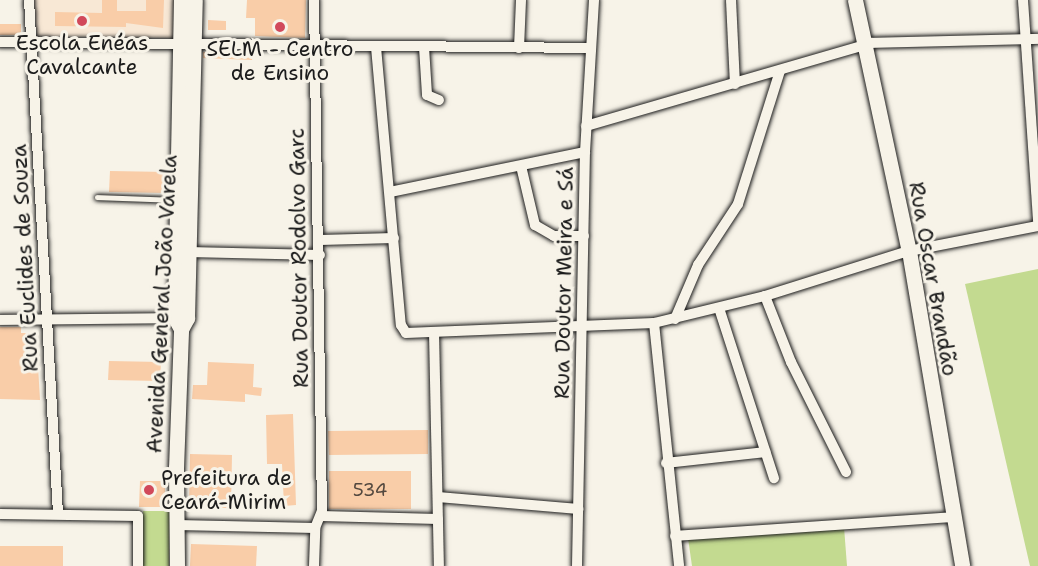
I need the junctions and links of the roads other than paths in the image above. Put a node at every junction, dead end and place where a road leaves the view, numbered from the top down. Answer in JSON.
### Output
{"nodes":[{"id":1,"x":29,"y":0,"type":"edge"},
{"id":2,"x":181,"y":0,"type":"edge"},
{"id":3,"x":195,"y":0,"type":"edge"},
{"id":4,"x":314,"y":0,"type":"edge"},
{"id":5,"x":521,"y":0,"type":"edge"},
{"id":6,"x":594,"y":0,"type":"edge"},
{"id":7,"x":731,"y":0,"type":"edge"},
{"id":8,"x":855,"y":0,"type":"edge"},
{"id":9,"x":1023,"y":0,"type":"edge"},
{"id":10,"x":1038,"y":39,"type":"edge"},
{"id":11,"x":1026,"y":41,"type":"junction"},
{"id":12,"x":0,"y":42,"type":"edge"},
{"id":13,"x":32,"y":42,"type":"junction"},
{"id":14,"x":187,"y":43,"type":"junction"},
{"id":15,"x":315,"y":45,"type":"junction"},
{"id":16,"x":864,"y":45,"type":"junction"},
{"id":17,"x":376,"y":47,"type":"junction"},
{"id":18,"x":424,"y":47,"type":"junction"},
{"id":19,"x":519,"y":48,"type":"junction"},
{"id":20,"x":591,"y":48,"type":"junction"},
{"id":21,"x":780,"y":71,"type":"junction"},
{"id":22,"x":735,"y":84,"type":"junction"},
{"id":23,"x":439,"y":100,"type":"dead end"},
{"id":24,"x":586,"y":126,"type":"junction"},
{"id":25,"x":1034,"y":127,"type":"edge"},
{"id":26,"x":585,"y":152,"type":"junction"},
{"id":27,"x":521,"y":166,"type":"junction"},
{"id":28,"x":1036,"y":166,"type":"edge"},
{"id":29,"x":390,"y":192,"type":"junction"},
{"id":30,"x":97,"y":197,"type":"dead end"},
{"id":31,"x":177,"y":200,"type":"junction"},
{"id":32,"x":1038,"y":221,"type":"edge"},
{"id":33,"x":1038,"y":226,"type":"edge"},
{"id":34,"x":584,"y":236,"type":"junction"},
{"id":35,"x":394,"y":238,"type":"junction"},
{"id":36,"x":320,"y":240,"type":"junction"},
{"id":37,"x":909,"y":251,"type":"junction"},
{"id":38,"x":188,"y":252,"type":"junction"},
{"id":39,"x":320,"y":255,"type":"junction"},
{"id":40,"x":765,"y":296,"type":"junction"},
{"id":41,"x":718,"y":308,"type":"junction"},
{"id":42,"x":48,"y":319,"type":"junction"},
{"id":43,"x":675,"y":319,"type":"junction"},
{"id":44,"x":0,"y":320,"type":"edge"},
{"id":45,"x":181,"y":321,"type":"junction"},
{"id":46,"x":654,"y":323,"type":"junction"},
{"id":47,"x":584,"y":324,"type":"junction"},
{"id":48,"x":434,"y":332,"type":"junction"},
{"id":49,"x":765,"y":452,"type":"junction"},
{"id":50,"x":666,"y":463,"type":"junction"},
{"id":51,"x":846,"y":472,"type":"dead end"},
{"id":52,"x":774,"y":478,"type":"dead end"},
{"id":53,"x":438,"y":497,"type":"junction"},
{"id":54,"x":578,"y":509,"type":"junction"},
{"id":55,"x":0,"y":514,"type":"edge"},
{"id":56,"x":58,"y":514,"type":"junction"},
{"id":57,"x":321,"y":516,"type":"junction"},
{"id":58,"x":954,"y":517,"type":"junction"},
{"id":59,"x":438,"y":519,"type":"junction"},
{"id":60,"x":177,"y":525,"type":"junction"},
{"id":61,"x":315,"y":528,"type":"junction"},
{"id":62,"x":675,"y":536,"type":"junction"},
{"id":63,"x":138,"y":566,"type":"edge"},
{"id":64,"x":177,"y":566,"type":"edge"},
{"id":65,"x":314,"y":566,"type":"edge"},
{"id":66,"x":439,"y":566,"type":"edge"},
{"id":67,"x":577,"y":566,"type":"edge"},
{"id":68,"x":678,"y":566,"type":"edge"},
{"id":69,"x":962,"y":566,"type":"edge"}],
"edges":[{"from":1,"to":13,"type":"street","name":"Rua Euclides de Souza"},
{"from":2,"to":14,"type":"main road"},
{"from":3,"to":14,"type":"main road"},
{"from":4,"to":15,"type":"street","name":"Rua Doutor Rodolvo Garc"},
{"from":5,"to":19,"type":"street"},
{"from":6,"to":20,"type":"street","name":"Rua Doutor Meira e Sá"},
{"from":7,"to":22,"type":"street"},
{"from":8,"to":16,"type":"main road","name":"Rua Oscar Brandão"},
{"from":9,"to":11,"type":"street"},
{"from":10,"to":11,"type":"street"},
{"from":11,"to":16,"type":"street"},
{"from":11,"to":25,"type":"street"},
{"from":12,"to":13,"type":"street"},
{"from":13,"to":14,"type":"street"},
{"from":13,"to":42,"type":"street","name":"Rua Euclides de Souza"},
{"from":14,"to":15,"type":"street"},
{"from":14,"to":31,"type":"main road"},
{"from":14,"to":38,"type":"main road","name":"Avenida General João Varela"},
{"from":15,"to":17,"type":"street"},
{"from":15,"to":36,"type":"street","name":"Rua Doutor Rodolvo Garc"},
{"from":16,"to":21,"type":"street"},
{"from":16,"to":37,"type":"main road","name":"Rua Oscar Brandão"},
{"from":17,"to":18,"type":"street"},
{"from":17,"to":29,"type":"street"},
{"from":18,"to":19,"type":"street"},
{"from":18,"to":23,"type":"street"},
{"from":19,"to":20,"type":"street"},
{"from":20,"to":24,"type":"street","name":"Rua Doutor Meira e Sá"},
{"from":21,"to":22,"type":"street"},
{"from":21,"to":43,"type":"street"},
{"from":22,"to":24,"type":"street"},
{"from":24,"to":26,"type":"street","name":"Rua Doutor Meira e Sá"},
{"from":25,"to":28,"type":"street"},
{"from":26,"to":27,"type":"street"},
{"from":26,"to":34,"type":"street","name":"Rua Doutor Meira e Sá"},
{"from":27,"to":29,"type":"street"},
{"from":27,"to":34,"type":"street"},
{"from":28,"to":32,"type":"street"},
{"from":29,"to":35,"type":"street"},
{"from":30,"to":31,"type":"lane"},
{"from":31,"to":45,"type":"main road"},
{"from":33,"to":37,"type":"street"},
{"from":34,"to":47,"type":"street","name":"Rua Doutor Meira e Sá"},
{"from":35,"to":36,"type":"street"},
{"from":35,"to":48,"type":"street"},
{"from":36,"to":39,"type":"street","name":"Rua Doutor Rodolvo Garc"},
{"from":37,"to":40,"type":"street"},
{"from":37,"to":58,"type":"main road","name":"Rua Oscar Brandão"},
{"from":38,"to":39,"type":"street"},
{"from":38,"to":45,"type":"main road","name":"Avenida General João Varela"},
{"from":39,"to":57,"type":"street","name":"Rua Doutor Rodolvo Garc"},
{"from":40,"to":41,"type":"street"},
{"from":40,"to":51,"type":"street"},
{"from":41,"to":43,"type":"street"},
{"from":41,"to":49,"type":"street"},
{"from":42,"to":44,"type":"street"},
{"from":42,"to":45,"type":"street"},
{"from":42,"to":56,"type":"street","name":"Rua Euclides de Souza"},
{"from":43,"to":46,"type":"street"},
{"from":45,"to":60,"type":"main road","name":"Avenida General João Varela"},
{"from":46,"to":47,"type":"street"},
{"from":46,"to":50,"type":"street"},
{"from":47,"to":48,"type":"street"},
{"from":47,"to":54,"type":"street","name":"Rua Doutor Meira e Sá"},
{"from":48,"to":53,"type":"street"},
{"from":49,"to":50,"type":"street"},
{"from":49,"to":52,"type":"street"},
{"from":50,"to":62,"type":"street"},
{"from":53,"to":54,"type":"street"},
{"from":53,"to":59,"type":"street"},
{"from":54,"to":67,"type":"street","name":"Rua Doutor Meira e Sá"},
{"from":55,"to":56,"type":"street"},
{"from":56,"to":63,"type":"street"},
{"from":57,"to":59,"type":"street"},
{"from":57,"to":61,"type":"street"},
{"from":58,"to":62,"type":"street"},
{"from":58,"to":69,"type":"main road","name":"Rua Oscar Brandão"},
{"from":59,"to":66,"type":"street"},
{"from":60,"to":61,"type":"street"},
{"from":60,"to":64,"type":"main road","name":"Avenida General João Varela"},
{"from":61,"to":65,"type":"street"},
{"from":62,"to":68,"type":"street"}]}
